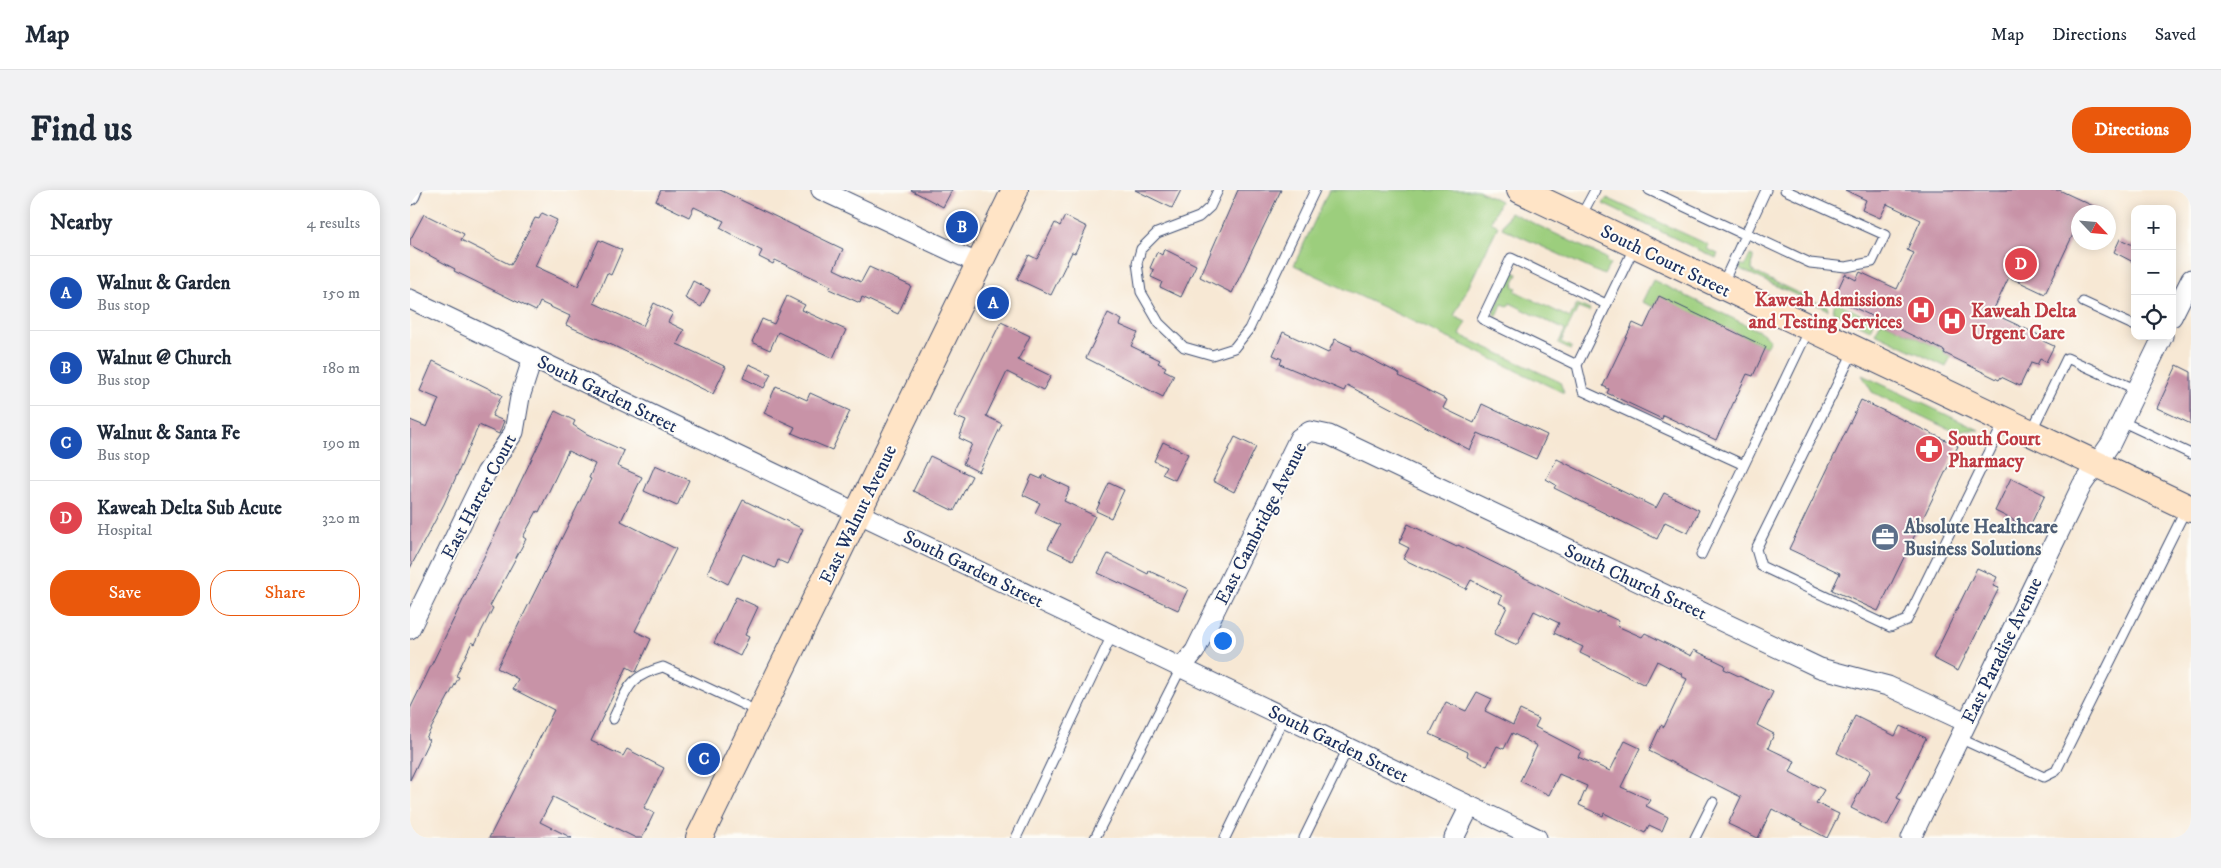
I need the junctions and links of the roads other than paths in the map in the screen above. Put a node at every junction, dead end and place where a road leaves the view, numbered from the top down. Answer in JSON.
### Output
{"nodes":[{"id":1,"x":412,"y":190,"type":"edge"},
{"id":2,"x":821,"y":190,"type":"edge"},
{"id":3,"x":1015,"y":190,"type":"edge"},
{"id":4,"x":1218,"y":190,"type":"edge"},
{"id":5,"x":1315,"y":190,"type":"edge"},
{"id":6,"x":1520,"y":190,"type":"edge"},
{"id":7,"x":1595,"y":190,"type":"edge"},
{"id":8,"x":1649,"y":190,"type":"edge"},
{"id":9,"x":1766,"y":190,"type":"edge"},
{"id":10,"x":1785,"y":190,"type":"edge"},
{"id":11,"x":410,"y":195,"type":"edge"},
{"id":12,"x":1580,"y":219,"type":"junction"},
{"id":13,"x":1746,"y":234,"type":"junction"},
{"id":14,"x":1635,"y":245,"type":"junction"},
{"id":15,"x":979,"y":264,"type":"junction"},
{"id":16,"x":2191,"y":279,"type":"edge"},
{"id":17,"x":1721,"y":286,"type":"junction"},
{"id":18,"x":410,"y":299,"type":"edge"},
{"id":19,"x":2083,"y":302,"type":"dead end"},
{"id":20,"x":1606,"y":304,"type":"junction"},
{"id":21,"x":2176,"y":309,"type":"edge"},
{"id":22,"x":2131,"y":324,"type":"edge"},
{"id":23,"x":1809,"y":329,"type":"junction"},
{"id":24,"x":2160,"y":340,"type":"edge"},
{"id":25,"x":1854,"y":350,"type":"junction"},
{"id":26,"x":533,"y":357,"type":"junction"},
{"id":27,"x":1577,"y":365,"type":"junction"},
{"id":28,"x":2137,"y":390,"type":"junction"},
{"id":29,"x":2121,"y":421,"type":"junction"},
{"id":30,"x":2004,"y":422,"type":"junction"},
{"id":31,"x":1310,"y":431,"type":"joint"},
{"id":32,"x":2030,"y":434,"type":"junction"},
{"id":33,"x":2191,"y":454,"type":"edge"},
{"id":34,"x":2097,"y":464,"type":"junction"},
{"id":35,"x":1744,"y":465,"type":"junction"},
{"id":36,"x":2189,"y":508,"type":"edge"},
{"id":37,"x":858,"y":512,"type":"junction"},
{"id":38,"x":1701,"y":555,"type":"dead end"},
{"id":39,"x":410,"y":630,"type":"edge"},
{"id":40,"x":1112,"y":635,"type":"junction"},
{"id":41,"x":1181,"y":668,"type":"junction"},
{"id":42,"x":760,"y":712,"type":"junction"},
{"id":43,"x":1284,"y":717,"type":"junction"},
{"id":44,"x":613,"y":719,"type":"dead end"},
{"id":45,"x":1962,"y":730,"type":"junction"},
{"id":46,"x":1348,"y":748,"type":"junction"},
{"id":47,"x":1713,"y":802,"type":"dead end"},
{"id":48,"x":1470,"y":806,"type":"junction"},
{"id":49,"x":699,"y":838,"type":"edge"},
{"id":50,"x":1016,"y":838,"type":"edge"},
{"id":51,"x":1095,"y":838,"type":"edge"},
{"id":52,"x":1225,"y":838,"type":"edge"},
{"id":53,"x":1304,"y":838,"type":"edge"},
{"id":54,"x":1454,"y":838,"type":"edge"},
{"id":55,"x":1537,"y":838,"type":"edge"},
{"id":56,"x":1695,"y":838,"type":"edge"},
{"id":57,"x":1911,"y":838,"type":"edge"}],
"edges":[{"from":1,"to":11,"type":"street"},
{"from":2,"to":15,"type":"street"},
{"from":3,"to":15,"type":"street","name":"East Walnut Avenue"},
{"from":4,"to":5,"type":"lane"},
{"from":6,"to":12,"type":"street","name":"South Court Street"},
{"from":7,"to":12,"type":"lane"},
{"from":8,"to":13,"type":"lane"},
{"from":9,"to":13,"type":"lane"},
{"from":10,"to":13,"type":"lane"},
{"from":12,"to":14,"type":"street","name":"South Court Street"},
{"from":13,"to":17,"type":"lane"},
{"from":14,"to":17,"type":"street","name":"South Court Street"},
{"from":14,"to":20,"type":"lane"},
{"from":15,"to":37,"type":"street","name":"East Walnut Avenue"},
{"from":16,"to":21,"type":"street"},
{"from":17,"to":23,"type":"street","name":"South Court Street"},
{"from":18,"to":26,"type":"street","name":"South Garden Street"},
{"from":19,"to":22,"type":"lane"},
{"from":20,"to":27,"type":"lane"},
{"from":20,"to":27,"type":"lane"},
{"from":23,"to":25,"type":"street","name":"South Court Street"},
{"from":23,"to":35,"type":"lane"},
{"from":24,"to":28,"type":"street","name":"East Paradise Avenue"},
{"from":25,"to":30,"type":"street","name":"South Court Street"},
{"from":25,"to":30,"type":"lane"},
{"from":26,"to":37,"type":"street","name":"South Garden Street"},
{"from":26,"to":39,"type":"street","name":"East Harter Court"},
{"from":27,"to":35,"type":"lane"},
{"from":28,"to":29,"type":"street","name":"East Paradise Avenue"},
{"from":28,"to":32,"type":"lane"},
{"from":29,"to":33,"type":"lane"},
{"from":29,"to":34,"type":"street","name":"East Paradise Avenue"},
{"from":30,"to":32,"type":"street","name":"South Court Street"},
{"from":31,"to":41,"type":"street","name":"East Cambridge Avenue"},
{"from":31,"to":45,"type":"street","name":"South Church Street"},
{"from":32,"to":34,"type":"street","name":"South Court Street"},
{"from":34,"to":36,"type":"street","name":"South Court Street"},
{"from":34,"to":45,"type":"street","name":"East Paradise Avenue"},
{"from":35,"to":38,"type":"lane"},
{"from":36,"to":45,"type":"lane"},
{"from":37,"to":40,"type":"street","name":"South Garden Street"},
{"from":37,"to":42,"type":"street","name":"East Walnut Avenue"},
{"from":40,"to":41,"type":"street","name":"South Garden Street"},
{"from":40,"to":50,"type":"lane"},
{"from":41,"to":43,"type":"street","name":"South Garden Street"},
{"from":41,"to":51,"type":"lane"},
{"from":42,"to":44,"type":"lane"},
{"from":42,"to":49,"type":"street","name":"East Walnut Avenue"},
{"from":43,"to":46,"type":"street","name":"South Garden Street"},
{"from":43,"to":52,"type":"lane"},
{"from":45,"to":57,"type":"street","name":"East Paradise Avenue"},
{"from":46,"to":48,"type":"street","name":"South Garden Street"},
{"from":46,"to":53,"type":"lane"},
{"from":47,"to":56,"type":"lane"},
{"from":48,"to":54,"type":"street"},
{"from":48,"to":55,"type":"street","name":"South Garden Street"}]}
